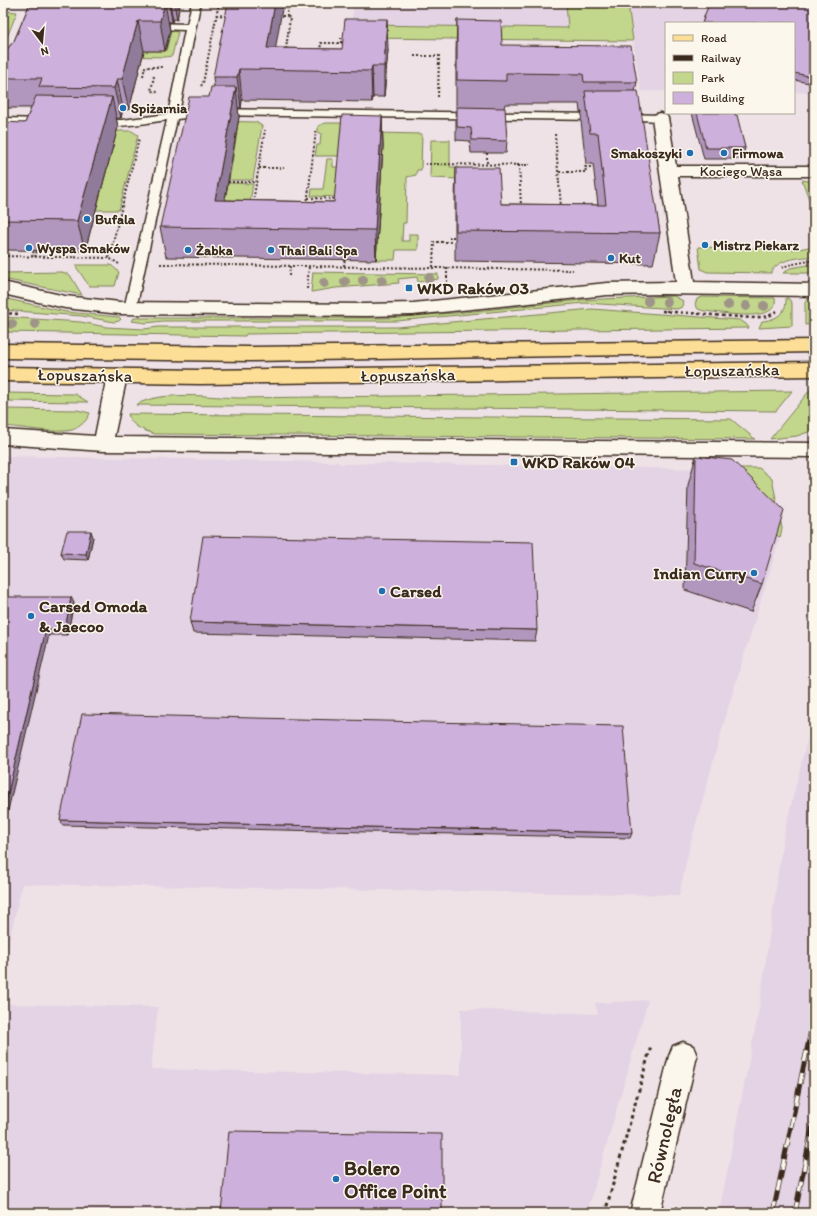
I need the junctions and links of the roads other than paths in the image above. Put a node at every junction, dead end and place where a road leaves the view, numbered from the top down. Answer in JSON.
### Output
{"nodes":[{"id":1,"x":195,"y":5,"type":"dead end"},
{"id":2,"x":144,"y":26,"type":"edge"},
{"id":3,"x":191,"y":27,"type":"junction"},
{"id":4,"x":173,"y":116,"type":"junction"},
{"id":5,"x":660,"y":118,"type":"joint"},
{"id":6,"x":3,"y":121,"type":"edge"},
{"id":7,"x":55,"y":122,"type":"edge"},
{"id":8,"x":85,"y":122,"type":"edge"},
{"id":9,"x":669,"y":171,"type":"junction"},
{"id":10,"x":814,"y":171,"type":"edge"},
{"id":11,"x":3,"y":288,"type":"edge"},
{"id":12,"x":686,"y":288,"type":"junction"},
{"id":13,"x":814,"y":290,"type":"edge"},
{"id":14,"x":130,"y":308,"type":"junction"},
{"id":15,"x":814,"y":346,"type":"edge"},
{"id":16,"x":3,"y":351,"type":"edge"},
{"id":17,"x":814,"y":369,"type":"edge"},
{"id":18,"x":3,"y":374,"type":"edge"},
{"id":19,"x":117,"y":376,"type":"junction"},
{"id":20,"x":3,"y":437,"type":"edge"},
{"id":21,"x":103,"y":444,"type":"junction"},
{"id":22,"x":814,"y":450,"type":"edge"},
{"id":23,"x":683,"y":1056,"type":"dead end"},
{"id":24,"x":645,"y":1213,"type":"edge"}],
"edges":[{"from":1,"to":3,"type":"lane"},
{"from":2,"to":3,"type":"lane"},
{"from":3,"to":4,"type":"lane"},
{"from":4,"to":5,"type":"lane"},
{"from":4,"to":8,"type":"lane"},
{"from":4,"to":14,"type":"lane"},
{"from":5,"to":9,"type":"street"},
{"from":6,"to":7,"type":"lane"},
{"from":9,"to":10,"type":"street","name":"Kociego Wąsa"},
{"from":9,"to":12,"type":"street"},
{"from":11,"to":14,"type":"street"},
{"from":12,"to":13,"type":"street"},
{"from":12,"to":14,"type":"street"},
{"from":15,"to":16,"type":"main road","name":"Łopuszańska"},
{"from":17,"to":19,"type":"main road","name":"Łopuszańska"},
{"from":18,"to":19,"type":"main road","name":"Łopuszańska"},
{"from":19,"to":21,"type":"street"},
{"from":20,"to":21,"type":"street"},
{"from":21,"to":22,"type":"street"},
{"from":23,"to":24,"type":"street","name":"Równoległa"}]}
